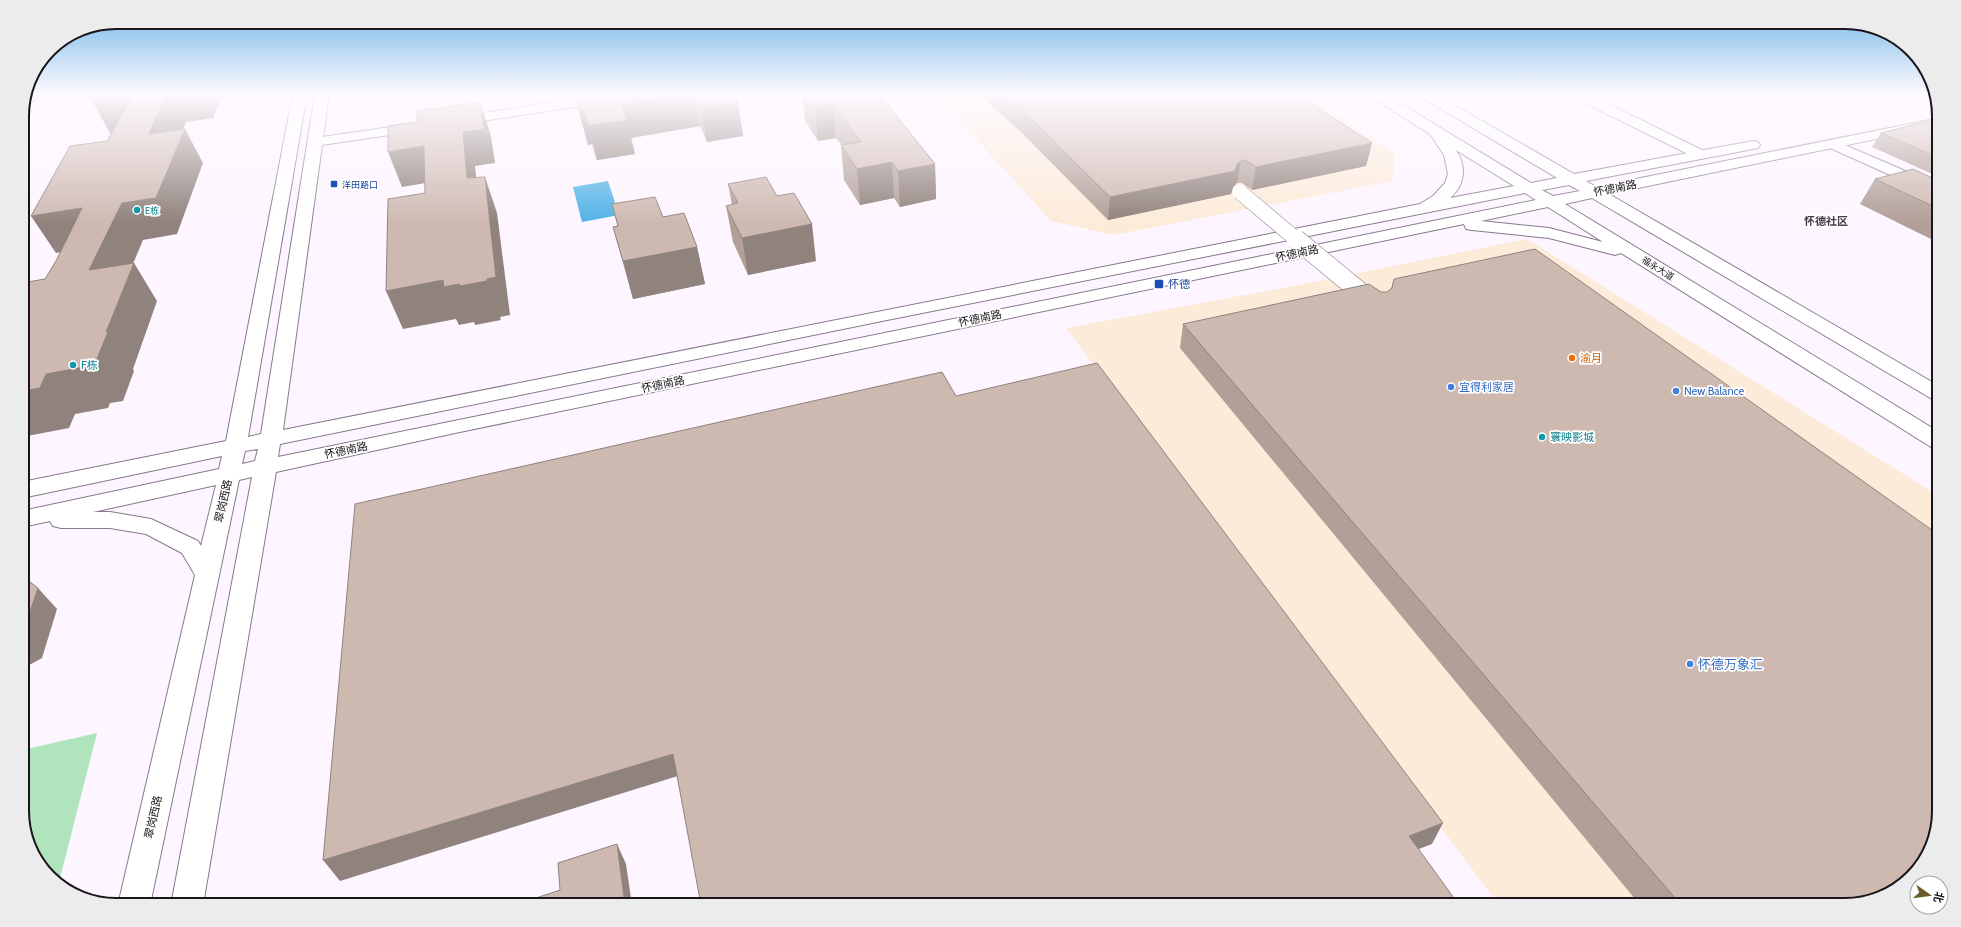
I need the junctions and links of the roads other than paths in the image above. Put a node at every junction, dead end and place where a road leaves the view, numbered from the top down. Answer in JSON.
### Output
{"nodes":[{"id":1,"x":292,"y":137,"type":"edge"},
{"id":2,"x":316,"y":137,"type":"edge"},
{"id":3,"x":347,"y":137,"type":"edge"},
{"id":4,"x":1438,"y":137,"type":"edge"},
{"id":5,"x":1447,"y":137,"type":"edge"},
{"id":6,"x":1501,"y":137,"type":"edge"},
{"id":7,"x":1665,"y":137,"type":"edge"},
{"id":8,"x":1795,"y":137,"type":"edge"},
{"id":9,"x":1865,"y":137,"type":"edge"},
{"id":10,"x":315,"y":142,"type":"junction"},
{"id":11,"x":1833,"y":144,"type":"junction"},
{"id":12,"x":1701,"y":155,"type":"junction"},
{"id":13,"x":1573,"y":179,"type":"junction"},
{"id":14,"x":1528,"y":188,"type":"junction"},
{"id":15,"x":1932,"y":188,"type":"edge"},
{"id":16,"x":1240,"y":192,"type":"edge"},
{"id":17,"x":1594,"y":192,"type":"junction"},
{"id":18,"x":1550,"y":201,"type":"junction"},
{"id":19,"x":1410,"y":211,"type":"junction"},
{"id":20,"x":1427,"y":227,"type":"junction"},
{"id":21,"x":1662,"y":270,"type":"junction"},
{"id":22,"x":1376,"y":305,"type":"edge"},
{"id":23,"x":1932,"y":391,"type":"edge"},
{"id":24,"x":1932,"y":438,"type":"edge"},
{"id":25,"x":270,"y":439,"type":"junction"},
{"id":26,"x":235,"y":446,"type":"junction"},
{"id":27,"x":265,"y":467,"type":"junction"},
{"id":28,"x":229,"y":475,"type":"junction"},
{"id":29,"x":29,"y":489,"type":"edge"},
{"id":30,"x":29,"y":518,"type":"edge"},
{"id":31,"x":29,"y":522,"type":"edge"},
{"id":32,"x":207,"y":574,"type":"junction"},
{"id":33,"x":136,"y":898,"type":"edge"},
{"id":34,"x":188,"y":898,"type":"edge"}],
"edges":[{"from":1,"to":26,"type":"main road","name":"翠岗西路"},
{"from":2,"to":10,"type":"main road"},
{"from":3,"to":10,"type":"main road"},
{"from":4,"to":19,"type":"main road"},
{"from":5,"to":14,"type":"main road","name":"福永大道"},
{"from":6,"to":13,"type":"main road"},
{"from":7,"to":12,"type":"main road"},
{"from":8,"to":12,"type":"main road","name":"怀德南路"},
{"from":9,"to":11,"type":"main road","name":"怀德南路"},
{"from":10,"to":25,"type":"main road"},
{"from":11,"to":15,"type":"main road"},
{"from":11,"to":17,"type":"main road","name":"怀德南路"},
{"from":12,"to":13,"type":"main road","name":"怀德南路"},
{"from":13,"to":14,"type":"main road","name":"怀德南路"},
{"from":13,"to":17,"type":"main road"},
{"from":14,"to":18,"type":"main road","name":"福永大道"},
{"from":14,"to":19,"type":"main road","name":"怀德南路"},
{"from":16,"to":22,"type":"main road","bridge":true},
{"from":17,"to":18,"type":"main road","name":"怀德南路"},
{"from":17,"to":23,"type":"main road"},
{"from":18,"to":20,"type":"main road","name":"怀德南路"},
{"from":18,"to":21,"type":"main road","name":"福永大道"},
{"from":19,"to":25,"type":"main road","name":"怀德南路"},
{"from":20,"to":21,"type":"main road"},
{"from":20,"to":27,"type":"main road","name":"怀德南路"},
{"from":21,"to":24,"type":"main road","name":"福永大道"},
{"from":25,"to":26,"type":"main road","name":"怀德南路"},
{"from":25,"to":27,"type":"main road"},
{"from":26,"to":28,"type":"main road","name":"翠岗西路"},
{"from":26,"to":29,"type":"main road","name":"怀德南路"},
{"from":27,"to":28,"type":"main road","name":"怀德南路"},
{"from":27,"to":34,"type":"main road"},
{"from":28,"to":30,"type":"main road","name":"怀德南路"},
{"from":28,"to":32,"type":"main road","name":"翠岗西路"},
{"from":31,"to":32,"type":"main road"},
{"from":32,"to":33,"type":"main road","name":"翠岗西路"}]}
